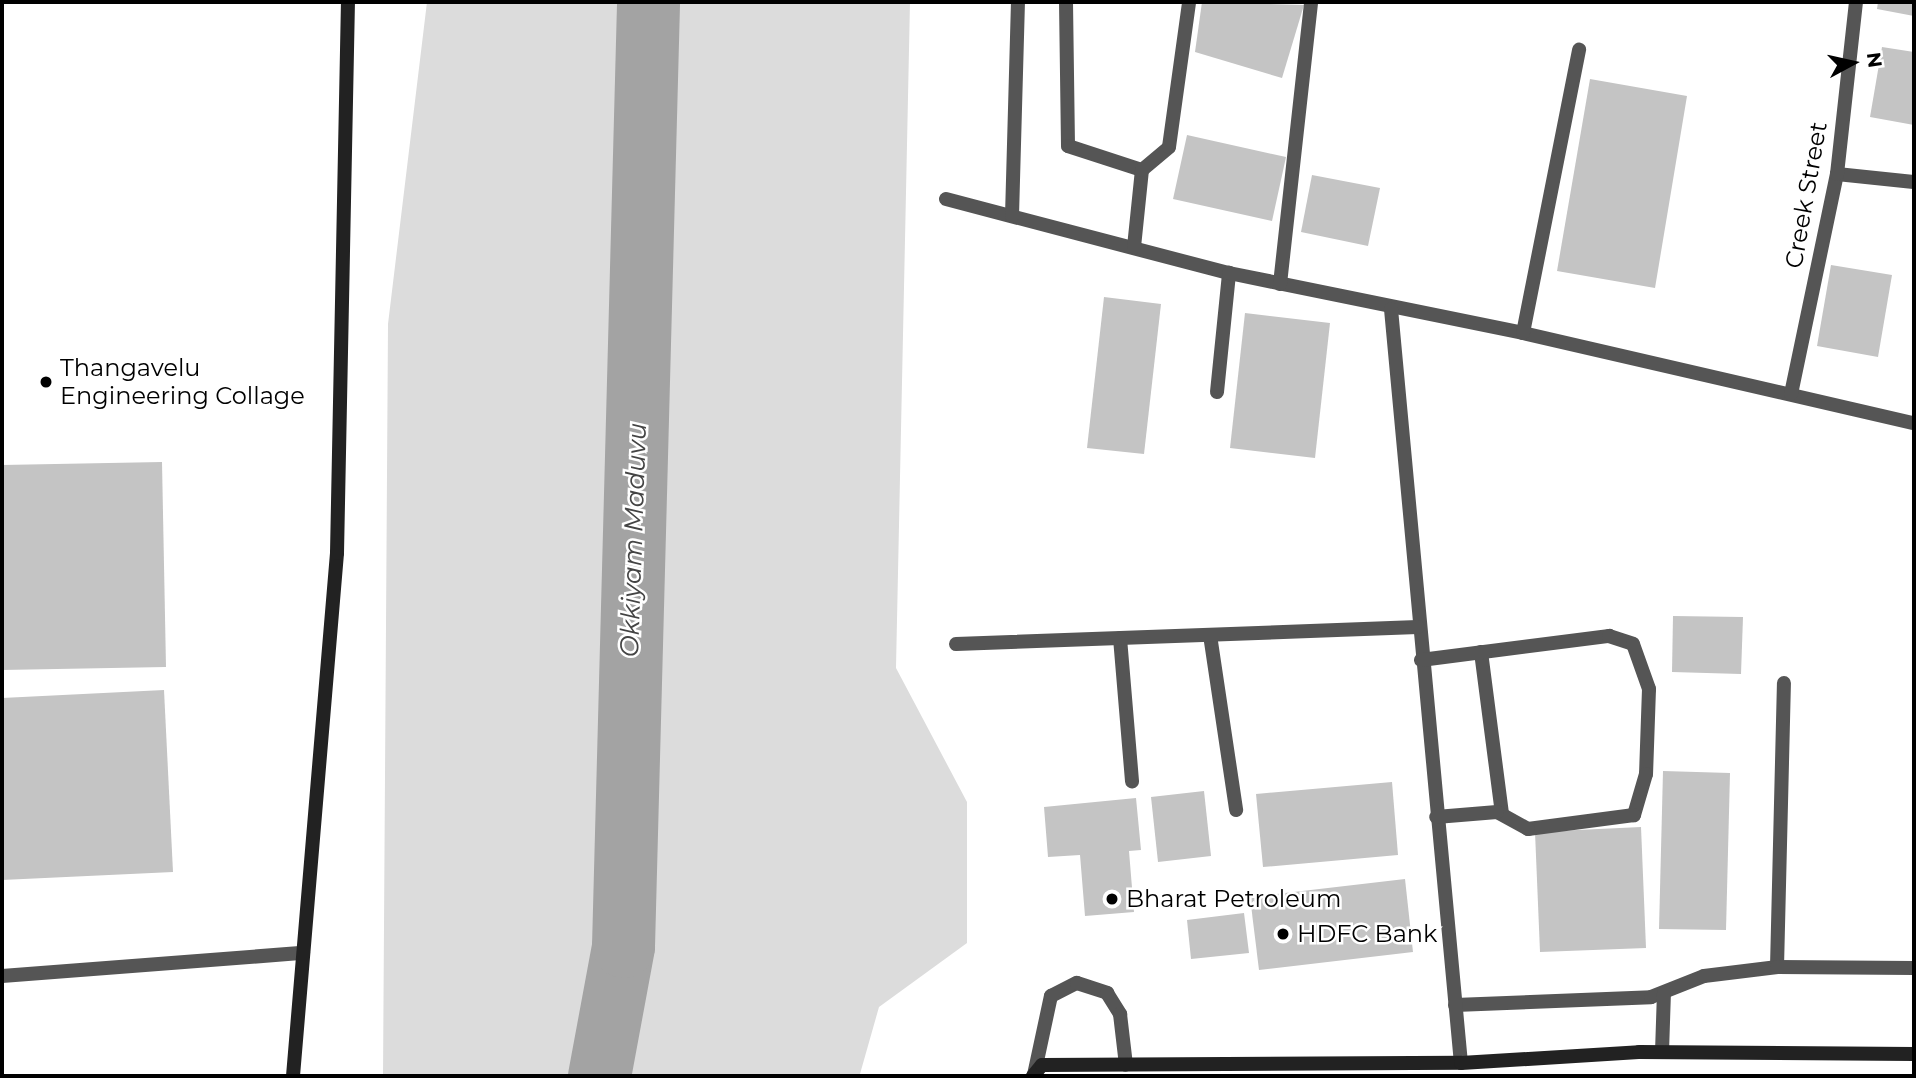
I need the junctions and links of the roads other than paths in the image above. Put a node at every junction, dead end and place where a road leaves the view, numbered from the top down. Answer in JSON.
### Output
{"nodes":[{"id":1,"x":348,"y":2,"type":"edge"},
{"id":2,"x":1018,"y":2,"type":"edge"},
{"id":3,"x":1066,"y":2,"type":"edge"},
{"id":4,"x":1189,"y":2,"type":"edge"},
{"id":5,"x":1311,"y":2,"type":"edge"},
{"id":6,"x":1856,"y":2,"type":"edge"},
{"id":7,"x":1579,"y":49,"type":"dead end"},
{"id":8,"x":1142,"y":170,"type":"junction"},
{"id":9,"x":1837,"y":174,"type":"junction"},
{"id":10,"x":1914,"y":182,"type":"edge"},
{"id":11,"x":946,"y":199,"type":"dead end"},
{"id":12,"x":1012,"y":216,"type":"junction"},
{"id":13,"x":1134,"y":247,"type":"junction"},
{"id":14,"x":1228,"y":273,"type":"junction"},
{"id":15,"x":1280,"y":284,"type":"junction"},
{"id":16,"x":1391,"y":309,"type":"junction"},
{"id":17,"x":1523,"y":332,"type":"junction"},
{"id":18,"x":1217,"y":392,"type":"dead end"},
{"id":19,"x":1791,"y":394,"type":"junction"},
{"id":20,"x":1914,"y":423,"type":"edge"},
{"id":21,"x":1418,"y":627,"type":"junction"},
{"id":22,"x":1210,"y":635,"type":"junction"},
{"id":23,"x":1120,"y":638,"type":"junction"},
{"id":24,"x":957,"y":644,"type":"dead end"},
{"id":25,"x":1481,"y":652,"type":"junction"},
{"id":26,"x":1421,"y":660,"type":"junction"},
{"id":27,"x":1784,"y":683,"type":"dead end"},
{"id":28,"x":1132,"y":782,"type":"dead end"},
{"id":29,"x":1236,"y":810,"type":"dead end"},
{"id":30,"x":1502,"y":813,"type":"junction"},
{"id":31,"x":1436,"y":817,"type":"junction"},
{"id":32,"x":303,"y":953,"type":"junction"},
{"id":33,"x":1777,"y":967,"type":"junction"},
{"id":34,"x":1914,"y":968,"type":"edge"},
{"id":35,"x":2,"y":976,"type":"edge"},
{"id":36,"x":1664,"y":993,"type":"junction"},
{"id":37,"x":1455,"y":1005,"type":"junction"},
{"id":38,"x":1662,"y":1052,"type":"junction"},
{"id":39,"x":1914,"y":1055,"type":"edge"},
{"id":40,"x":1461,"y":1063,"type":"junction"},
{"id":41,"x":1126,"y":1065,"type":"junction"},
{"id":42,"x":1033,"y":1075,"type":"edge"},
{"id":43,"x":293,"y":1076,"type":"edge"}],
"edges":[{"from":1,"to":32,"type":"street"},
{"from":2,"to":12,"type":"street"},
{"from":3,"to":8,"type":"street"},
{"from":4,"to":8,"type":"street"},
{"from":5,"to":15,"type":"street"},
{"from":6,"to":9,"type":"street","name":"Creek Street"},
{"from":7,"to":17,"type":"street"},
{"from":8,"to":13,"type":"street"},
{"from":9,"to":10,"type":"street"},
{"from":9,"to":19,"type":"street","name":"Creek Street"},
{"from":11,"to":12,"type":"street"},
{"from":12,"to":13,"type":"street"},
{"from":13,"to":14,"type":"street"},
{"from":14,"to":15,"type":"street"},
{"from":14,"to":18,"type":"street"},
{"from":15,"to":16,"type":"street"},
{"from":16,"to":17,"type":"street"},
{"from":16,"to":21,"type":"street"},
{"from":17,"to":19,"type":"street"},
{"from":19,"to":20,"type":"street"},
{"from":21,"to":22,"type":"street"},
{"from":21,"to":26,"type":"street"},
{"from":22,"to":23,"type":"street"},
{"from":22,"to":29,"type":"street"},
{"from":23,"to":24,"type":"street"},
{"from":23,"to":28,"type":"street"},
{"from":25,"to":26,"type":"street"},
{"from":25,"to":30,"type":"street"},
{"from":25,"to":30,"type":"street"},
{"from":26,"to":31,"type":"street"},
{"from":27,"to":33,"type":"street"},
{"from":30,"to":31,"type":"street"},
{"from":31,"to":37,"type":"street"},
{"from":32,"to":35,"type":"street"},
{"from":32,"to":43,"type":"street"},
{"from":33,"to":34,"type":"street"},
{"from":33,"to":36,"type":"street"},
{"from":36,"to":37,"type":"street"},
{"from":36,"to":38,"type":"street"},
{"from":37,"to":40,"type":"street"},
{"from":38,"to":39,"type":"street"},
{"from":38,"to":40,"type":"street"},
{"from":40,"to":41,"type":"street"},
{"from":41,"to":42,"type":"street"},
{"from":41,"to":42,"type":"street"}]}
